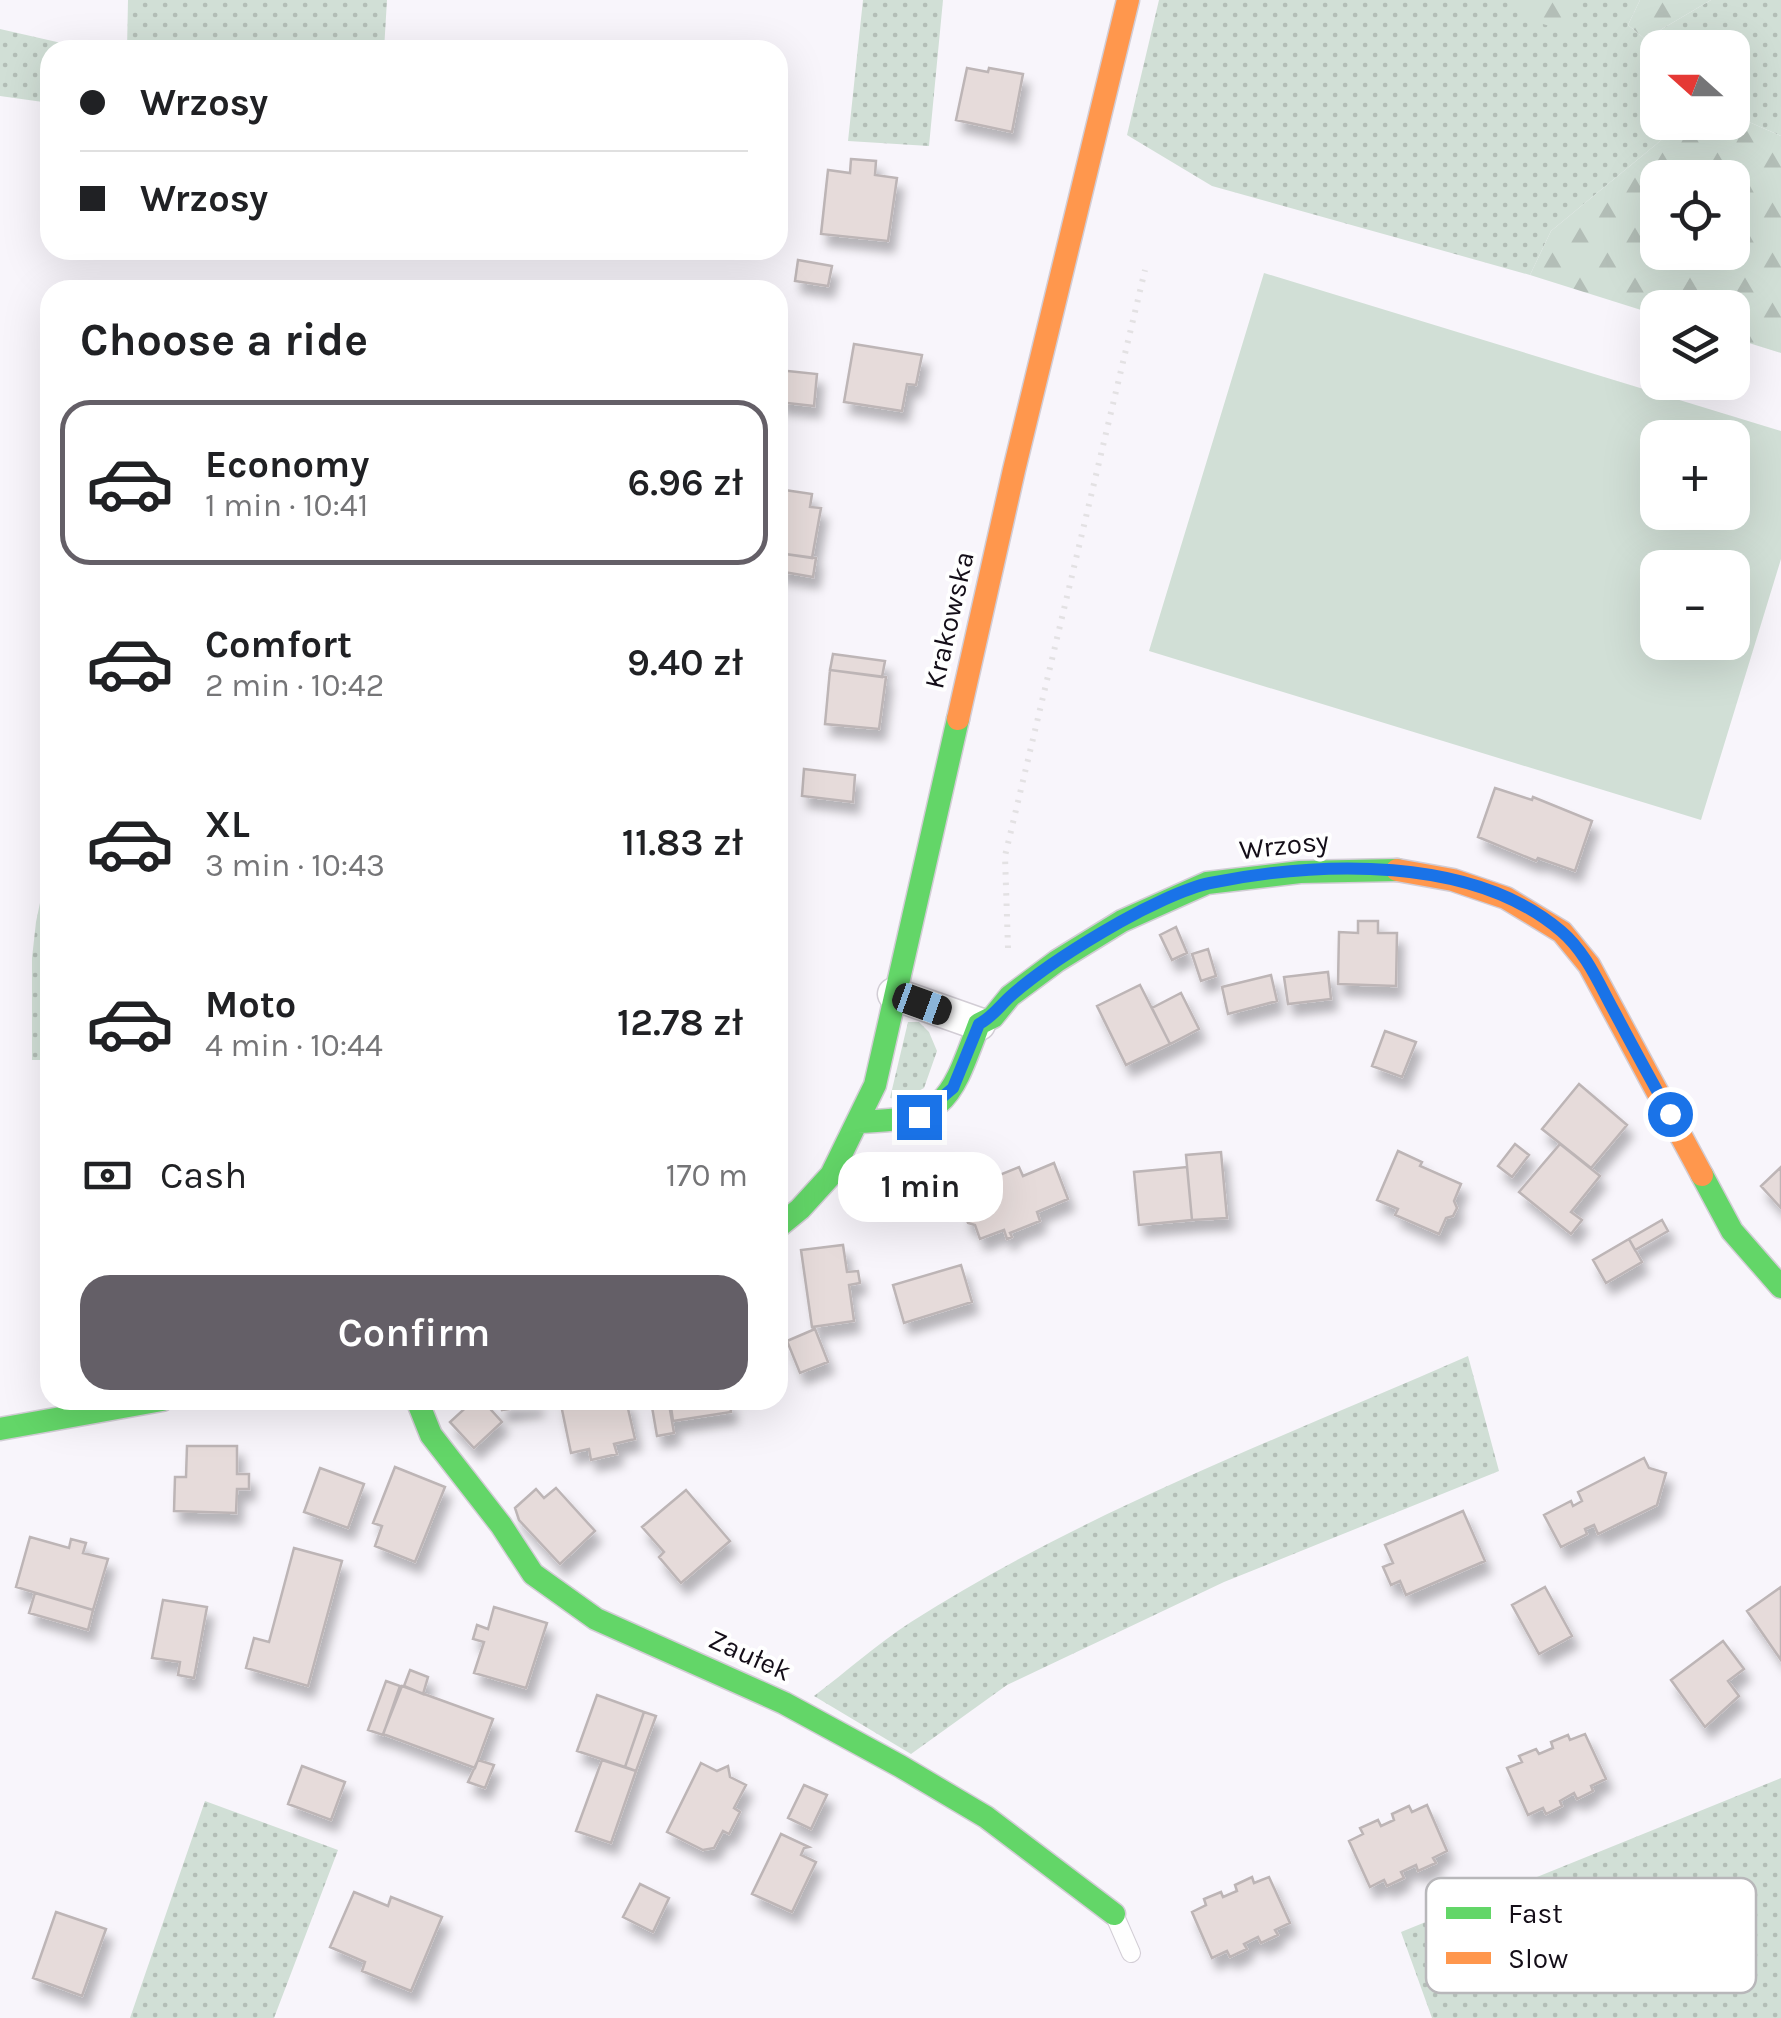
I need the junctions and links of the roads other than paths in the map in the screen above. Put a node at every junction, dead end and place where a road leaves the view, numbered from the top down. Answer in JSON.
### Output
{"nodes":[{"id":1,"x":1128,"y":0,"type":"edge"},
{"id":2,"x":894,"y":994,"type":"junction"},
{"id":3,"x":979,"y":1024,"type":"junction"},
{"id":4,"x":856,"y":1122,"type":"junction"},
{"id":5,"x":788,"y":1218,"type":"edge"},
{"id":6,"x":1781,"y":1287,"type":"edge"},
{"id":7,"x":104,"y":1410,"type":"edge"},
{"id":8,"x":422,"y":1410,"type":"edge"},
{"id":9,"x":0,"y":1428,"type":"edge"},
{"id":10,"x":1114,"y":1914,"type":"joint"},
{"id":11,"x":1131,"y":1952,"type":"dead end"}],
"edges":[{"from":1,"to":2,"type":"street","name":"Krakowska"},
{"from":2,"to":3,"type":"street"},
{"from":2,"to":4,"type":"street","name":"Krakowska"},
{"from":3,"to":4,"type":"street","name":"Wrzosy"},
{"from":3,"to":6,"type":"street","name":"Wrzosy"},
{"from":4,"to":5,"type":"street","name":"Krakowska"},
{"from":7,"to":9,"type":"street"},
{"from":8,"to":10,"type":"street","name":"Zaułek"},
{"from":10,"to":11,"type":"lane"}]}
